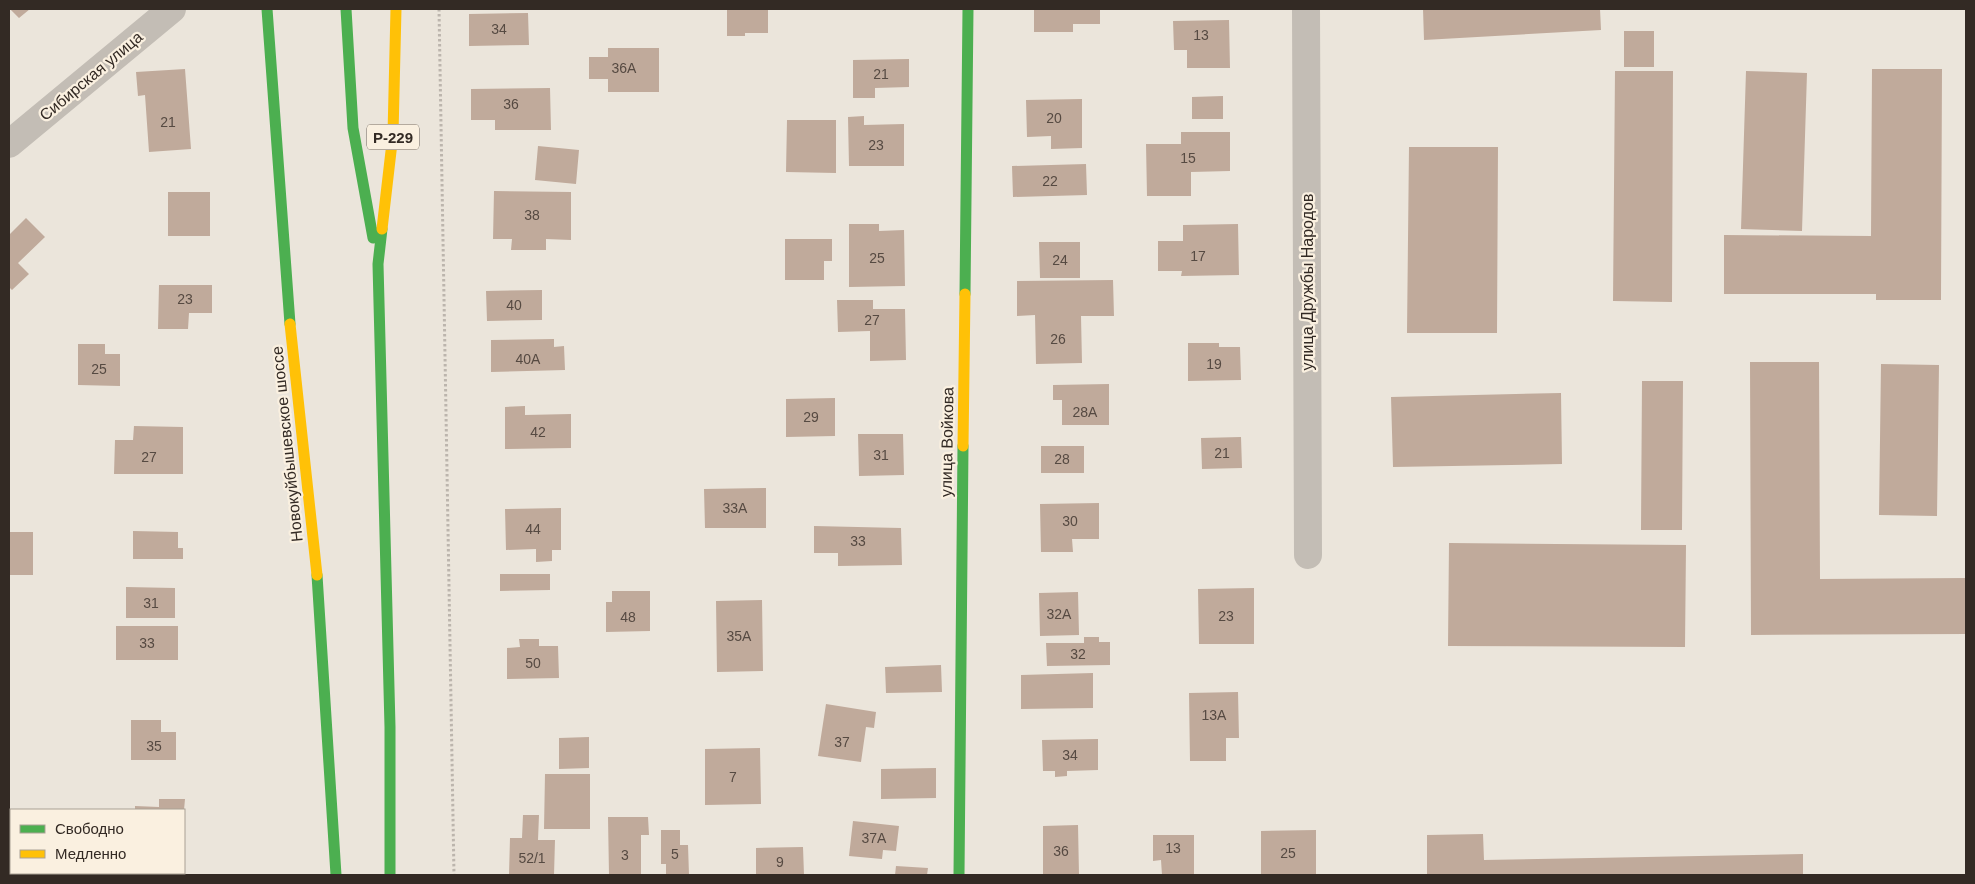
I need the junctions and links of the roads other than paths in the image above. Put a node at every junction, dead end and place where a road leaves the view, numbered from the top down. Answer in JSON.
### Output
{"nodes":[{"id":1,"x":172,"y":9,"type":"edge"},
{"id":2,"x":267,"y":9,"type":"edge"},
{"id":3,"x":346,"y":9,"type":"edge"},
{"id":4,"x":396,"y":9,"type":"edge"},
{"id":5,"x":968,"y":9,"type":"edge"},
{"id":6,"x":1306,"y":9,"type":"edge"},
{"id":7,"x":9,"y":144,"type":"edge"},
{"id":8,"x":378,"y":264,"type":"junction"},
{"id":9,"x":1308,"y":555,"type":"dead end"},
{"id":10,"x":336,"y":875,"type":"edge"},
{"id":11,"x":390,"y":875,"type":"edge"},
{"id":12,"x":959,"y":875,"type":"edge"}],
"edges":[{"from":1,"to":7,"type":"street","name":"Сибирская улица"},
{"from":2,"to":10,"type":"main road","name":"Новокуйбышевское шоссе"},
{"from":3,"to":8,"type":"main road"},
{"from":4,"to":8,"type":"main road","number":"Р-229"},
{"from":5,"to":12,"type":"main road","name":"улица Войкова"},
{"from":6,"to":9,"type":"street","name":"улица Дружбы Народов"},
{"from":8,"to":11,"type":"main road"}]}
